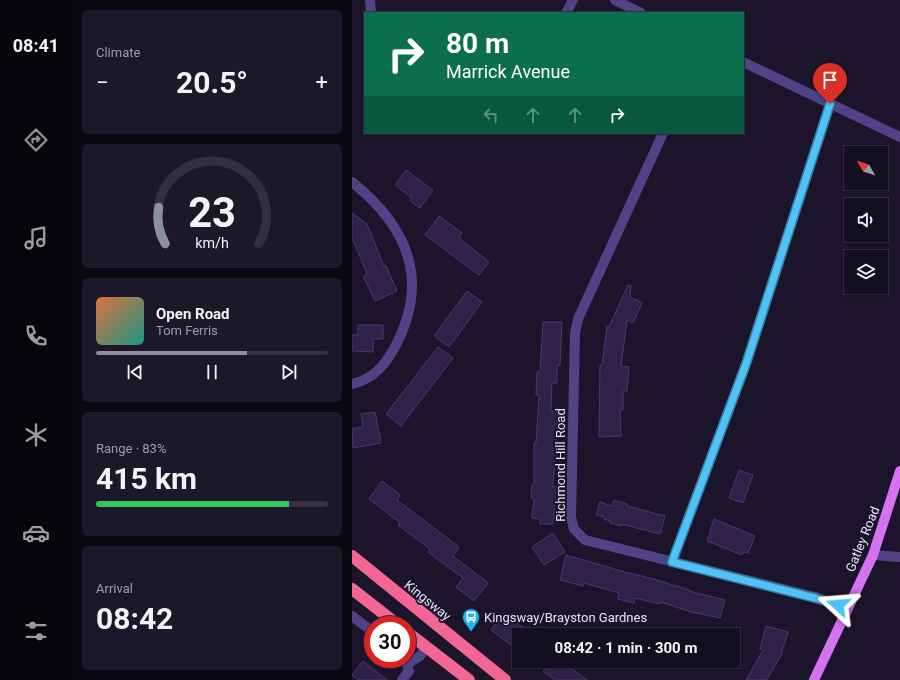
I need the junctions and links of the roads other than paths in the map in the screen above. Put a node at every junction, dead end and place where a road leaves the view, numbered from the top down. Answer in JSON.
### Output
{"nodes":[{"id":1,"x":370,"y":0,"type":"edge"},
{"id":2,"x":574,"y":0,"type":"edge"},
{"id":3,"x":615,"y":0,"type":"edge"},
{"id":4,"x":371,"y":12,"type":"edge"},
{"id":5,"x":567,"y":12,"type":"edge"},
{"id":6,"x":639,"y":12,"type":"edge"},
{"id":7,"x":744,"y":62,"type":"edge"},
{"id":8,"x":830,"y":104,"type":"junction"},
{"id":9,"x":663,"y":134,"type":"edge"},
{"id":10,"x":900,"y":137,"type":"edge"},
{"id":11,"x":352,"y":182,"type":"edge"},
{"id":12,"x":352,"y":384,"type":"edge"},
{"id":13,"x":900,"y":471,"type":"edge"},
{"id":14,"x":872,"y":555,"type":"junction"},
{"id":15,"x":352,"y":556,"type":"edge"},
{"id":16,"x":900,"y":557,"type":"edge"},
{"id":17,"x":672,"y":562,"type":"junction"},
{"id":18,"x":352,"y":590,"type":"edge"},
{"id":19,"x":846,"y":608,"type":"junction"},
{"id":20,"x":352,"y":616,"type":"edge"},
{"id":21,"x":386,"y":616,"type":"edge"},
{"id":22,"x":364,"y":625,"type":"edge"},
{"id":23,"x":416,"y":639,"type":"edge"},
{"id":24,"x":426,"y":647,"type":"junction"},
{"id":25,"x":416,"y":658,"type":"edge"},
{"id":26,"x":407,"y":668,"type":"edge"},
{"id":27,"x":402,"y":680,"type":"edge"},
{"id":28,"x":468,"y":680,"type":"edge"},
{"id":29,"x":505,"y":680,"type":"edge"},
{"id":30,"x":814,"y":680,"type":"edge"}],
"edges":[{"from":1,"to":4,"type":"street"},
{"from":2,"to":5,"type":"street"},
{"from":3,"to":6,"type":"street"},
{"from":7,"to":8,"type":"street"},
{"from":8,"to":10,"type":"street"},
{"from":8,"to":17,"type":"street"},
{"from":9,"to":17,"type":"street","name":"Richmond Hill Road"},
{"from":11,"to":12,"type":"street"},
{"from":13,"to":14,"type":"main road","name":"Gatley Road"},
{"from":14,"to":16,"type":"street"},
{"from":14,"to":19,"type":"main road","name":"Gatley Road"},
{"from":15,"to":29,"type":"highway","name":"Kingsway"},
{"from":17,"to":19,"type":"street","name":"Richmond Hill Road"},
{"from":18,"to":21,"type":"highway"},
{"from":19,"to":30,"type":"main road","name":"Gatley Road"},
{"from":20,"to":22,"type":"street"},
{"from":23,"to":24,"type":"highway"},
{"from":24,"to":25,"type":"street"},
{"from":24,"to":28,"type":"highway"},
{"from":26,"to":27,"type":"street"}]}
